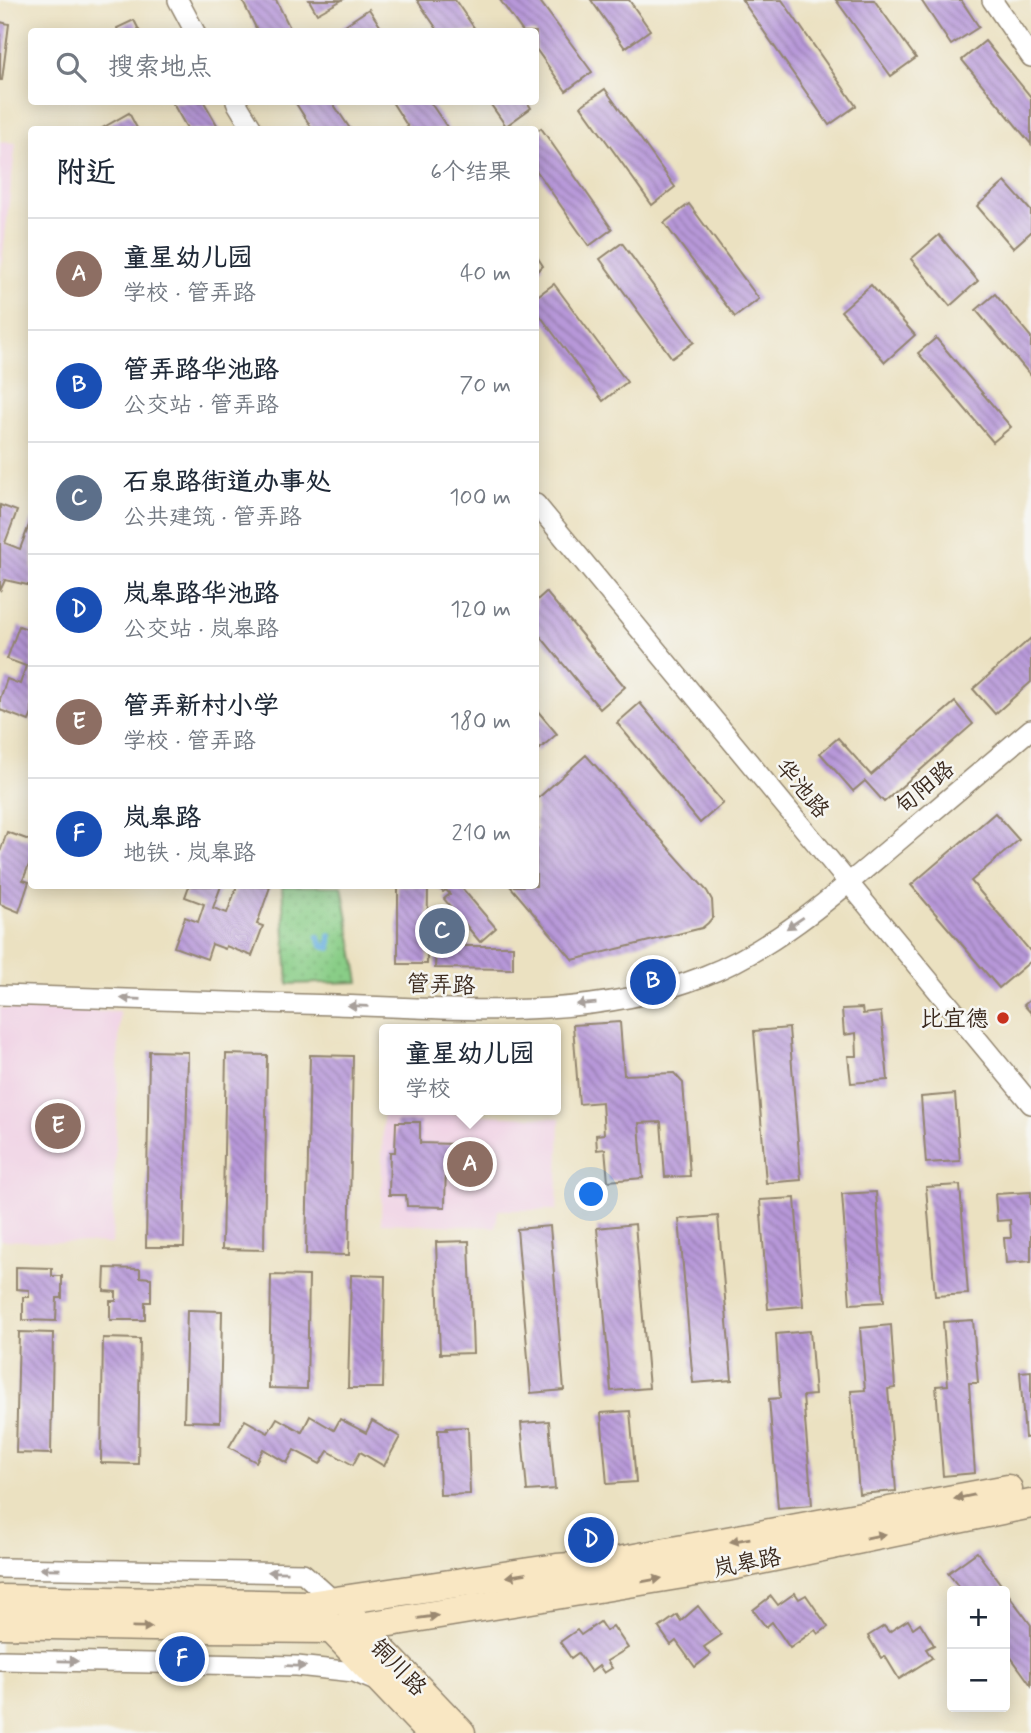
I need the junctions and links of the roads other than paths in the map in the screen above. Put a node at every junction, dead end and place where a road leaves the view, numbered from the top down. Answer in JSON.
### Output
{"nodes":[{"id":1,"x":178,"y":0,"type":"edge"},
{"id":2,"x":992,"y":0,"type":"edge"},
{"id":3,"x":193,"y":28,"type":"edge"},
{"id":4,"x":1031,"y":57,"type":"edge"},
{"id":5,"x":238,"y":105,"type":"edge"},
{"id":6,"x":251,"y":126,"type":"edge"},
{"id":7,"x":539,"y":509,"type":"edge"},
{"id":8,"x":1031,"y":729,"type":"edge"},
{"id":9,"x":850,"y":882,"type":"junction"},
{"id":10,"x":0,"y":995,"type":"edge"},
{"id":11,"x":1031,"y":1104,"type":"edge"},
{"id":12,"x":1031,"y":1485,"type":"edge"},
{"id":13,"x":1031,"y":1504,"type":"edge"},
{"id":14,"x":0,"y":1568,"type":"edge"},
{"id":15,"x":0,"y":1600,"type":"edge"},
{"id":16,"x":325,"y":1612,"type":"junction"},
{"id":17,"x":0,"y":1624,"type":"edge"},
{"id":18,"x":360,"y":1627,"type":"junction"},
{"id":19,"x":0,"y":1660,"type":"edge"},
{"id":20,"x":386,"y":1687,"type":"junction"},
{"id":21,"x":431,"y":1733,"type":"edge"},
{"id":22,"x":461,"y":1733,"type":"edge"}],
"edges":[{"from":1,"to":3,"type":"street"},
{"from":2,"to":4,"type":"street"},
{"from":5,"to":6,"type":"street"},
{"from":7,"to":9,"type":"street","name":"华池路"},
{"from":8,"to":9,"type":"street","name":"旬阳路"},
{"from":9,"to":10,"type":"street","name":"管弄路","one_way":true},
{"from":9,"to":11,"type":"street","name":"华池路"},
{"from":12,"to":16,"type":"main road","name":"岚皋路","one_way":true},
{"from":18,"to":13,"type":"main road","name":"岚皋路","one_way":true},
{"from":16,"to":14,"type":"street","one_way":true},
{"from":15,"to":16,"type":"main road","name":"岚皋路"},
{"from":17,"to":16,"type":"main road","name":"岚皋路","one_way":true},
{"from":16,"to":18,"type":"main road","name":"岚皋路"},
{"from":16,"to":20,"type":"main road","name":"铜川路"},
{"from":18,"to":22,"type":"main road","name":"铜川路"},
{"from":19,"to":20,"type":"street","one_way":true},
{"from":20,"to":21,"type":"main road","name":"铜川路"}]}
